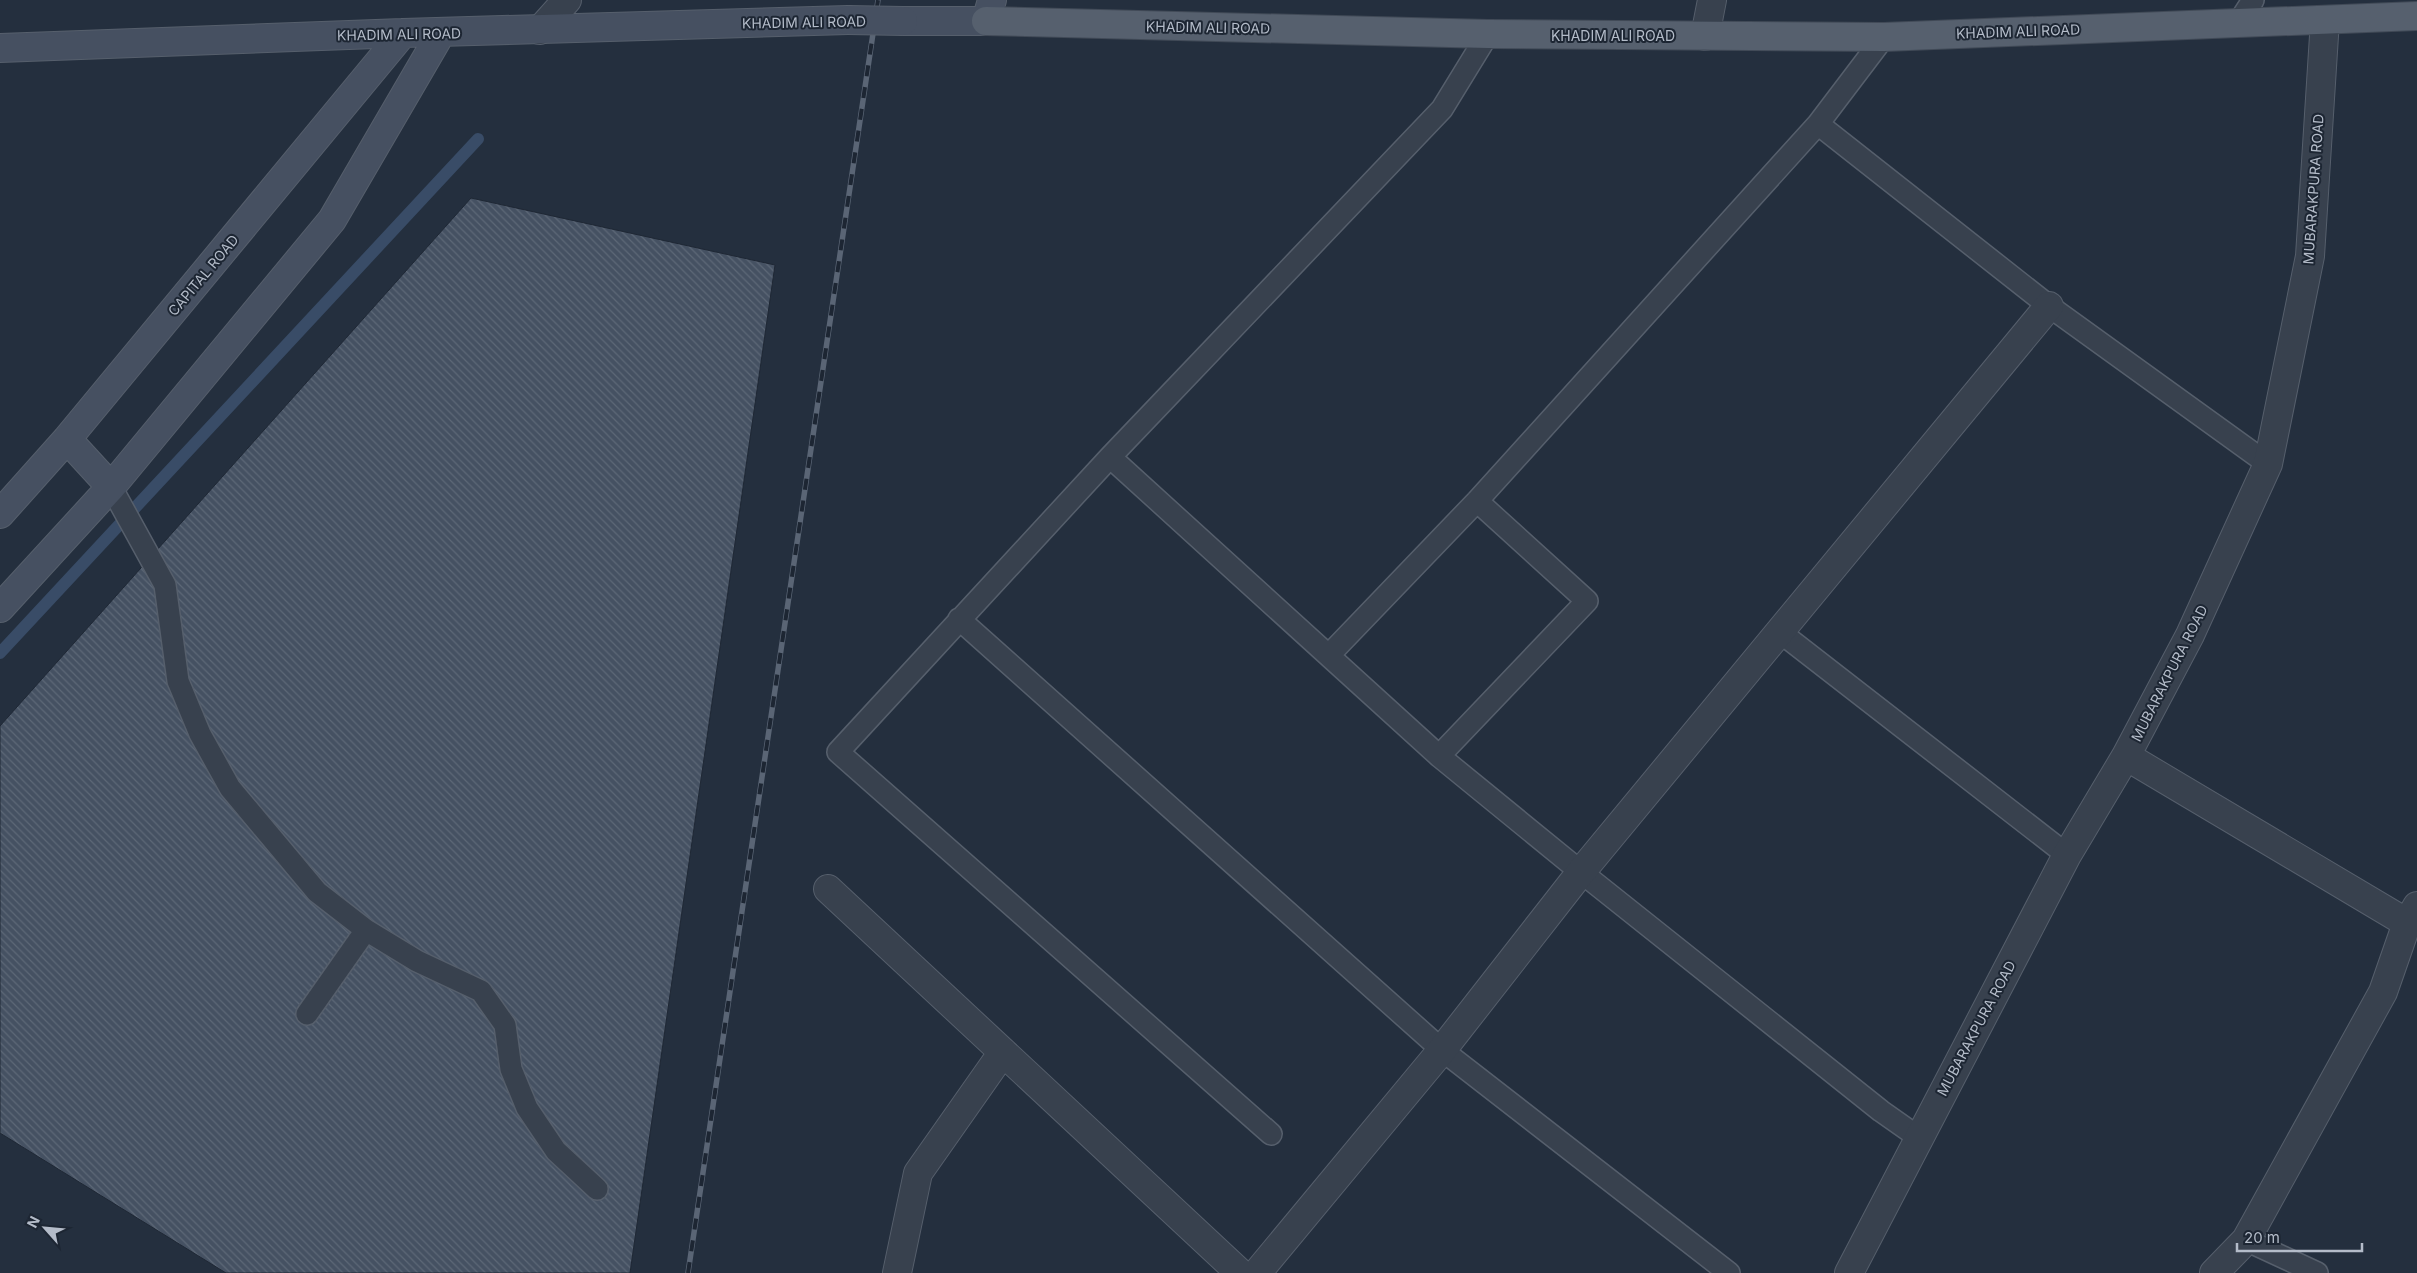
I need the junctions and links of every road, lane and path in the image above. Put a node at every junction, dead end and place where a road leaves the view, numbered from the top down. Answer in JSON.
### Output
{"nodes":[{"id":1,"x":567,"y":0,"type":"edge"},
{"id":2,"x":1712,"y":0,"type":"edge"},
{"id":3,"x":990,"y":11,"type":"edge"},
{"id":4,"x":2246,"y":11,"type":"edge"},
{"id":5,"x":2417,"y":16,"type":"edge"},
{"id":6,"x":2325,"y":20,"type":"junction"},
{"id":7,"x":540,"y":30,"type":"junction"},
{"id":8,"x":403,"y":33,"type":"junction"},
{"id":9,"x":441,"y":33,"type":"junction"},
{"id":10,"x":1488,"y":34,"type":"junction"},
{"id":11,"x":1705,"y":36,"type":"junction"},
{"id":12,"x":1884,"y":37,"type":"junction"},
{"id":13,"x":0,"y":48,"type":"edge"},
{"id":14,"x":1818,"y":124,"type":"junction"},
{"id":15,"x":2049,"y":306,"type":"junction"},
{"id":16,"x":67,"y":439,"type":"junction"},
{"id":17,"x":1110,"y":457,"type":"junction"},
{"id":18,"x":2268,"y":464,"type":"junction"},
{"id":19,"x":112,"y":489,"type":"junction"},
{"id":20,"x":1476,"y":501,"type":"junction"},
{"id":21,"x":0,"y":514,"type":"edge"},
{"id":22,"x":0,"y":608,"type":"edge"},
{"id":23,"x":959,"y":619,"type":"junction"},
{"id":24,"x":1780,"y":632,"type":"junction"},
{"id":25,"x":1329,"y":655,"type":"junction"},
{"id":26,"x":1439,"y":756,"type":"junction"},
{"id":27,"x":2126,"y":756,"type":"junction"},
{"id":28,"x":2068,"y":855,"type":"junction"},
{"id":29,"x":1581,"y":872,"type":"junction"},
{"id":30,"x":828,"y":889,"type":"dead end"},
{"id":31,"x":2414,"y":913,"type":"edge"},
{"id":32,"x":366,"y":930,"type":"junction"},
{"id":33,"x":307,"y":1014,"type":"dead end"},
{"id":34,"x":1442,"y":1050,"type":"junction"},
{"id":35,"x":1003,"y":1052,"type":"junction"},
{"id":36,"x":1271,"y":1134,"type":"dead end"},
{"id":37,"x":1918,"y":1137,"type":"junction"},
{"id":38,"x":597,"y":1189,"type":"dead end"},
{"id":39,"x":2246,"y":1240,"type":"junction"},
{"id":40,"x":897,"y":1273,"type":"edge"},
{"id":41,"x":1240,"y":1273,"type":"edge"},
{"id":42,"x":1257,"y":1273,"type":"edge"},
{"id":43,"x":1729,"y":1273,"type":"edge"},
{"id":44,"x":1849,"y":1273,"type":"edge"},
{"id":45,"x":2214,"y":1273,"type":"edge"},
{"id":46,"x":2317,"y":1273,"type":"edge"}],
"edges":[{"from":1,"to":7,"type":"street"},
{"from":2,"to":11,"type":"street"},
{"from":3,"to":7,"type":"street","name":"KHADIM ALI ROAD","bridge":true},
{"from":3,"to":10,"type":"main road","name":"KHADIM ALI ROAD"},
{"from":4,"to":6,"type":"main road","name":"KHADIM ALI ROAD"},
{"from":4,"to":12,"type":"main road","name":"KHADIM ALI ROAD"},
{"from":5,"to":6,"type":"main road","name":"KHADIM ALI ROAD"},
{"from":6,"to":18,"type":"street","name":"MUBARAKPURA ROAD"},
{"from":7,"to":9,"type":"street","name":"KHADIM ALI ROAD"},
{"from":8,"to":9,"type":"street","name":"KHADIM ALI ROAD"},
{"from":8,"to":13,"type":"street","name":"KHADIM ALI ROAD"},
{"from":8,"to":16,"type":"street","name":"CAPITAL ROAD"},
{"from":9,"to":19,"type":"street"},
{"from":10,"to":11,"type":"main road","name":"KHADIM ALI ROAD"},
{"from":10,"to":17,"type":"lane"},
{"from":11,"to":12,"type":"main road","name":"KHADIM ALI ROAD"},
{"from":12,"to":14,"type":"lane"},
{"from":14,"to":15,"type":"lane"},
{"from":14,"to":20,"type":"lane"},
{"from":15,"to":18,"type":"lane"},
{"from":15,"to":24,"type":"street"},
{"from":16,"to":19,"type":"street"},
{"from":16,"to":21,"type":"street","name":"CAPITAL ROAD"},
{"from":17,"to":23,"type":"lane"},
{"from":17,"to":25,"type":"lane"},
{"from":18,"to":27,"type":"street","name":"MUBARAKPURA ROAD"},
{"from":19,"to":22,"type":"street"},
{"from":19,"to":32,"type":"lane"},
{"from":20,"to":25,"type":"lane"},
{"from":20,"to":26,"type":"lane"},
{"from":23,"to":34,"type":"lane"},
{"from":23,"to":36,"type":"lane"},
{"from":24,"to":28,"type":"lane"},
{"from":24,"to":29,"type":"street"},
{"from":25,"to":26,"type":"lane"},
{"from":26,"to":29,"type":"lane"},
{"from":27,"to":28,"type":"street","name":"MUBARAKPURA ROAD"},
{"from":27,"to":31,"type":"street"},
{"from":28,"to":37,"type":"street","name":"MUBARAKPURA ROAD"},
{"from":29,"to":34,"type":"street"},
{"from":29,"to":37,"type":"lane"},
{"from":30,"to":35,"type":"street"},
{"from":31,"to":39,"type":"street"},
{"from":32,"to":33,"type":"lane"},
{"from":32,"to":38,"type":"lane"},
{"from":34,"to":42,"type":"street"},
{"from":34,"to":43,"type":"lane"},
{"from":35,"to":40,"type":"street"},
{"from":35,"to":41,"type":"street"},
{"from":37,"to":44,"type":"street","name":"MUBARAKPURA ROAD"},
{"from":39,"to":45,"type":"street"},
{"from":39,"to":46,"type":"lane"}]}
